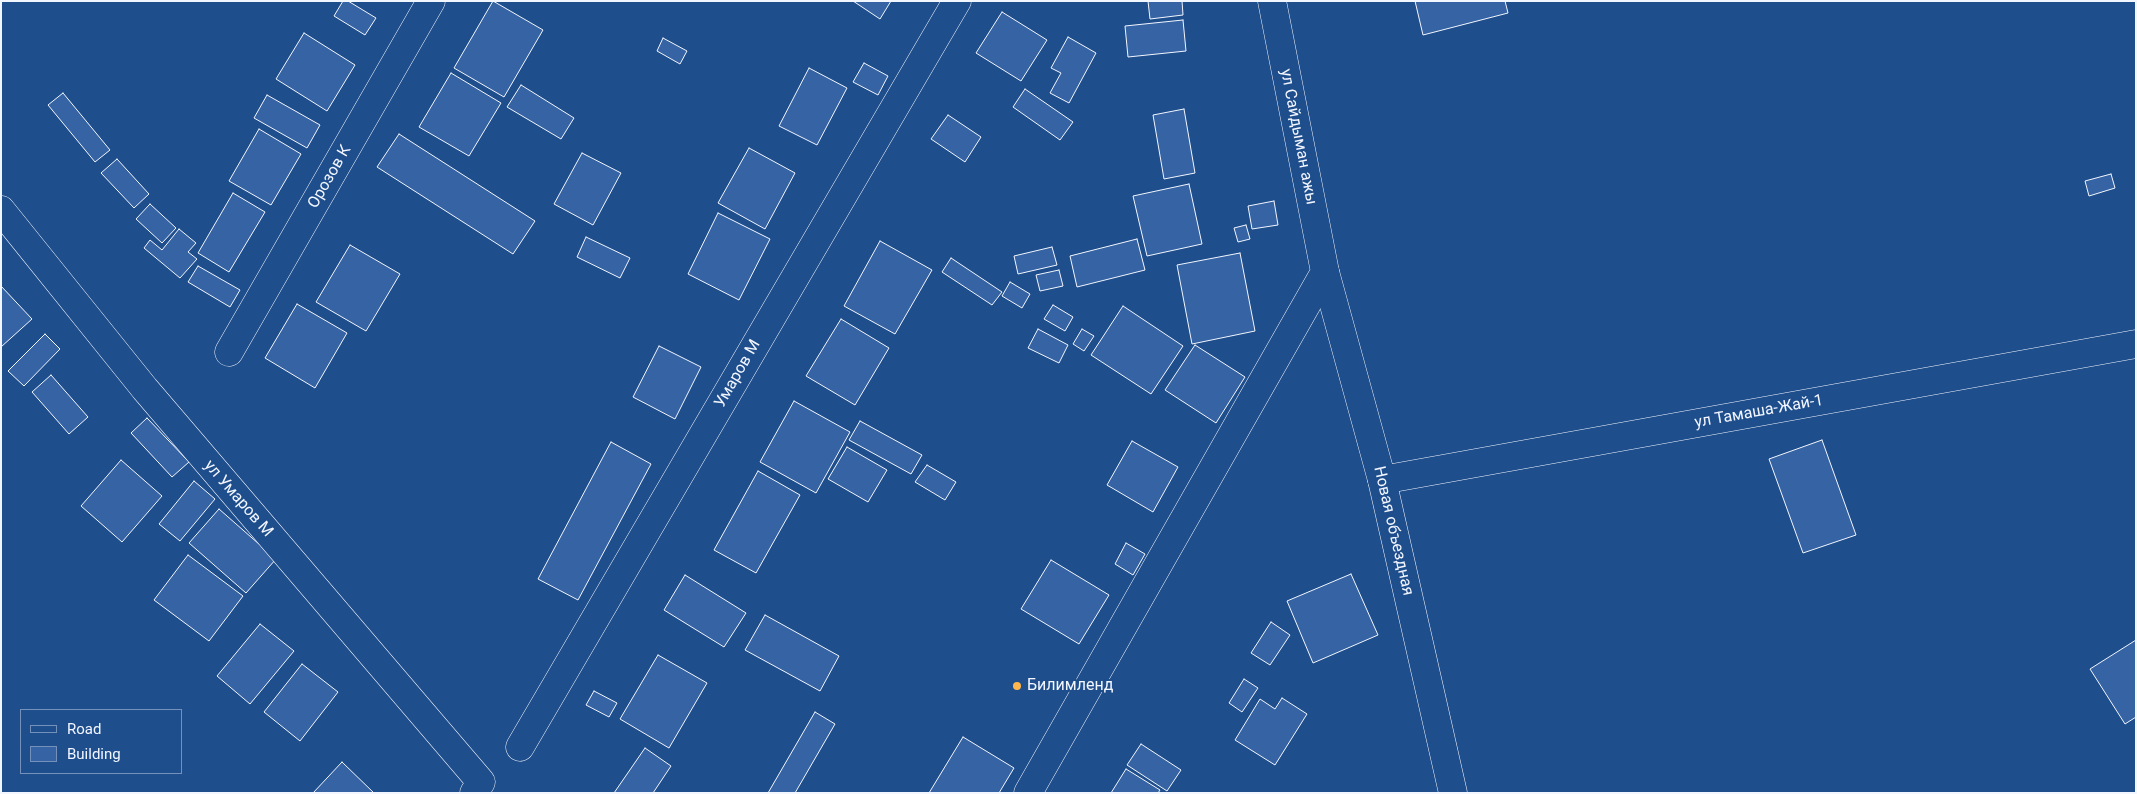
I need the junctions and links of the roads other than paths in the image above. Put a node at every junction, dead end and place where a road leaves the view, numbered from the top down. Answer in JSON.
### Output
{"nodes":[{"id":1,"x":431,"y":1,"type":"edge"},
{"id":2,"x":956,"y":1,"type":"edge"},
{"id":3,"x":1272,"y":1,"type":"edge"},
{"id":4,"x":1,"y":210,"type":"edge"},
{"id":5,"x":1324,"y":272,"type":"junction"},
{"id":6,"x":2136,"y":344,"type":"edge"},
{"id":7,"x":229,"y":352,"type":"dead end"},
{"id":8,"x":1382,"y":480,"type":"junction"},
{"id":9,"x":520,"y":747,"type":"dead end"},
{"id":10,"x":478,"y":788,"type":"edge"},
{"id":11,"x":1028,"y":793,"type":"edge"},
{"id":12,"x":1453,"y":793,"type":"edge"}],
"edges":[{"from":1,"to":7,"type":"main road","name":"Орозов К"},
{"from":2,"to":9,"type":"main road","name":"Умаров М"},
{"from":3,"to":5,"type":"main road","name":"ул Сайдыман ажы"},
{"from":4,"to":10,"type":"main road","name":"ул Умаров М"},
{"from":5,"to":8,"type":"main road","name":"Новая объездная"},
{"from":5,"to":11,"type":"main road"},
{"from":6,"to":8,"type":"main road","name":"ул Тамаша-Жай-1"},
{"from":8,"to":12,"type":"main road","name":"Новая объездная"}]}
